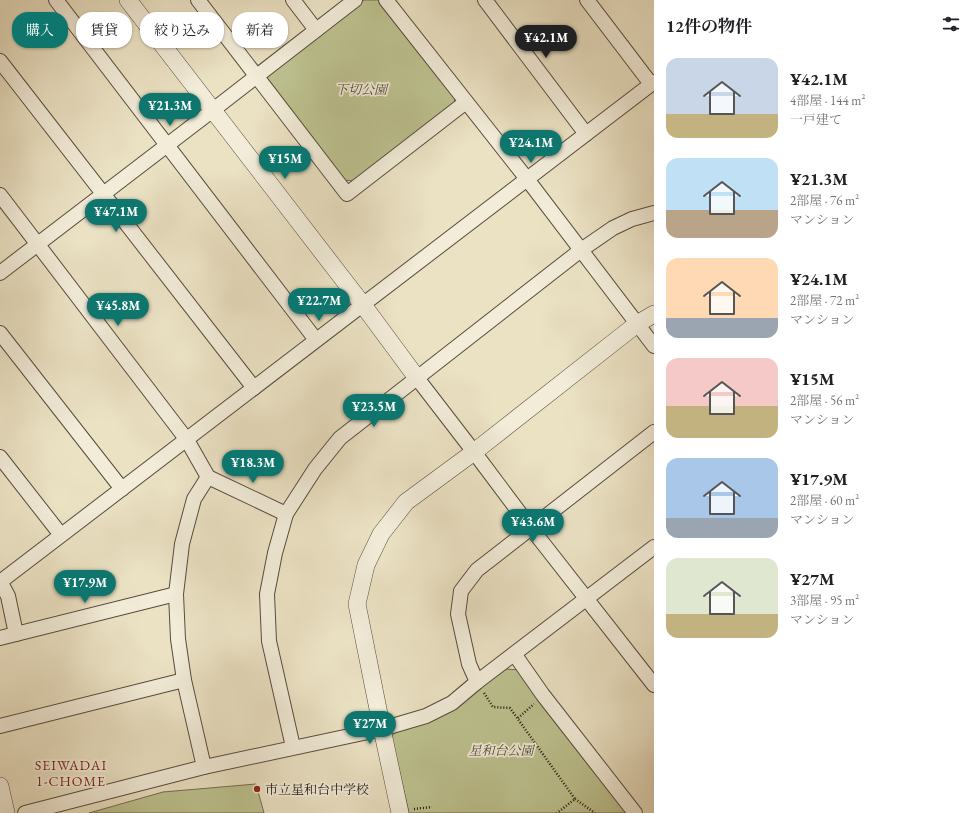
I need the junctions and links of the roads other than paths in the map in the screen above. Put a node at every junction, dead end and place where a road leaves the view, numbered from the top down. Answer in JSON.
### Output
{"nodes":[{"id":1,"x":56,"y":0,"type":"edge"},
{"id":2,"x":128,"y":0,"type":"edge"},
{"id":3,"x":198,"y":0,"type":"edge"},
{"id":4,"x":293,"y":0,"type":"edge"},
{"id":5,"x":355,"y":0,"type":"edge"},
{"id":6,"x":386,"y":0,"type":"edge"},
{"id":7,"x":485,"y":0,"type":"edge"},
{"id":8,"x":587,"y":0,"type":"edge"},
{"id":9,"x":316,"y":30,"type":"junction"},
{"id":10,"x":0,"y":61,"type":"edge"},
{"id":11,"x":256,"y":76,"type":"junction"},
{"id":12,"x":653,"y":83,"type":"edge"},
{"id":13,"x":466,"y":102,"type":"junction"},
{"id":14,"x":213,"y":110,"type":"junction"},
{"id":15,"x":586,"y":134,"type":"junction"},
{"id":16,"x":167,"y":145,"type":"junction"},
{"id":17,"x":527,"y":180,"type":"junction"},
{"id":18,"x":103,"y":194,"type":"junction"},
{"id":19,"x":0,"y":195,"type":"edge"},
{"id":20,"x":654,"y":213,"type":"edge"},
{"id":21,"x":37,"y":244,"type":"junction"},
{"id":22,"x":581,"y":250,"type":"junction"},
{"id":23,"x":0,"y":273,"type":"edge"},
{"id":24,"x":363,"y":305,"type":"junction"},
{"id":25,"x":654,"y":314,"type":"edge"},
{"id":26,"x":637,"y":324,"type":"junction"},
{"id":27,"x":0,"y":333,"type":"edge"},
{"id":28,"x":316,"y":340,"type":"junction"},
{"id":29,"x":654,"y":346,"type":"edge"},
{"id":30,"x":418,"y":378,"type":"junction"},
{"id":31,"x":254,"y":388,"type":"junction"},
{"id":32,"x":654,"y":432,"type":"edge"},
{"id":33,"x":188,"y":440,"type":"junction"},
{"id":34,"x":474,"y":452,"type":"junction"},
{"id":35,"x":0,"y":458,"type":"edge"},
{"id":36,"x":208,"y":477,"type":"junction"},
{"id":37,"x":122,"y":489,"type":"junction"},
{"id":38,"x":286,"y":514,"type":"junction"},
{"id":39,"x":531,"y":528,"type":"junction"},
{"id":40,"x":61,"y":536,"type":"junction"},
{"id":41,"x":654,"y":547,"type":"edge"},
{"id":42,"x":0,"y":581,"type":"edge"},
{"id":43,"x":176,"y":594,"type":"junction"},
{"id":44,"x":587,"y":599,"type":"junction"},
{"id":45,"x":16,"y":634,"type":"junction"},
{"id":46,"x":0,"y":638,"type":"edge"},
{"id":47,"x":515,"y":655,"type":"junction"},
{"id":48,"x":649,"y":667,"type":"edge"},
{"id":49,"x":184,"y":680,"type":"junction"},
{"id":50,"x":477,"y":682,"type":"junction"},
{"id":51,"x":654,"y":685,"type":"edge"},
{"id":52,"x":0,"y":726,"type":"edge"},
{"id":53,"x":382,"y":729,"type":"junction"},
{"id":54,"x":293,"y":747,"type":"junction"},
{"id":55,"x":204,"y":767,"type":"junction"},
{"id":56,"x":0,"y":786,"type":"edge"},
{"id":57,"x":6,"y":813,"type":"edge"},
{"id":58,"x":25,"y":813,"type":"edge"},
{"id":59,"x":400,"y":813,"type":"edge"},
{"id":60,"x":634,"y":813,"type":"edge"}],
"edges":[{"from":1,"to":16,"type":"street"},
{"from":2,"to":14,"type":"street"},
{"from":3,"to":11,"type":"street"},
{"from":4,"to":9,"type":"street"},
{"from":5,"to":9,"type":"street"},
{"from":6,"to":13,"type":"street"},
{"from":7,"to":15,"type":"street"},
{"from":8,"to":12,"type":"street"},
{"from":9,"to":11,"type":"street"},
{"from":10,"to":18,"type":"street"},
{"from":11,"to":13,"type":"street"},
{"from":11,"to":14,"type":"street"},
{"from":12,"to":15,"type":"street"},
{"from":13,"to":17,"type":"street"},
{"from":14,"to":16,"type":"street"},
{"from":14,"to":24,"type":"street"},
{"from":15,"to":17,"type":"street"},
{"from":16,"to":18,"type":"street"},
{"from":16,"to":28,"type":"street"},
{"from":17,"to":22,"type":"street"},
{"from":17,"to":24,"type":"street"},
{"from":18,"to":21,"type":"street"},
{"from":18,"to":31,"type":"street"},
{"from":19,"to":21,"type":"street"},
{"from":20,"to":22,"type":"street"},
{"from":21,"to":23,"type":"street"},
{"from":21,"to":33,"type":"street"},
{"from":22,"to":26,"type":"street"},
{"from":22,"to":30,"type":"street"},
{"from":24,"to":28,"type":"street"},
{"from":24,"to":30,"type":"street"},
{"from":25,"to":26,"type":"street"},
{"from":26,"to":29,"type":"street"},
{"from":26,"to":34,"type":"street"},
{"from":27,"to":37,"type":"street"},
{"from":28,"to":31,"type":"street"},
{"from":30,"to":34,"type":"street"},
{"from":30,"to":38,"type":"street"},
{"from":31,"to":33,"type":"street"},
{"from":32,"to":39,"type":"street"},
{"from":33,"to":36,"type":"street"},
{"from":33,"to":37,"type":"street"},
{"from":34,"to":39,"type":"street"},
{"from":34,"to":53,"type":"street"},
{"from":35,"to":40,"type":"street"},
{"from":36,"to":38,"type":"street"},
{"from":36,"to":43,"type":"street"},
{"from":37,"to":40,"type":"street"},
{"from":38,"to":54,"type":"street"},
{"from":39,"to":44,"type":"street"},
{"from":39,"to":50,"type":"street"},
{"from":40,"to":42,"type":"street"},
{"from":41,"to":44,"type":"street"},
{"from":42,"to":45,"type":"street"},
{"from":43,"to":45,"type":"street"},
{"from":43,"to":49,"type":"street"},
{"from":44,"to":47,"type":"street"},
{"from":44,"to":48,"type":"street"},
{"from":45,"to":46,"type":"street"},
{"from":47,"to":50,"type":"street"},
{"from":47,"to":60,"type":"street"},
{"from":48,"to":51,"type":"street"},
{"from":49,"to":52,"type":"street"},
{"from":49,"to":55,"type":"street"},
{"from":50,"to":53,"type":"street"},
{"from":53,"to":54,"type":"street"},
{"from":53,"to":59,"type":"street"},
{"from":54,"to":55,"type":"street"},
{"from":55,"to":58,"type":"street"},
{"from":56,"to":57,"type":"street"}]}
